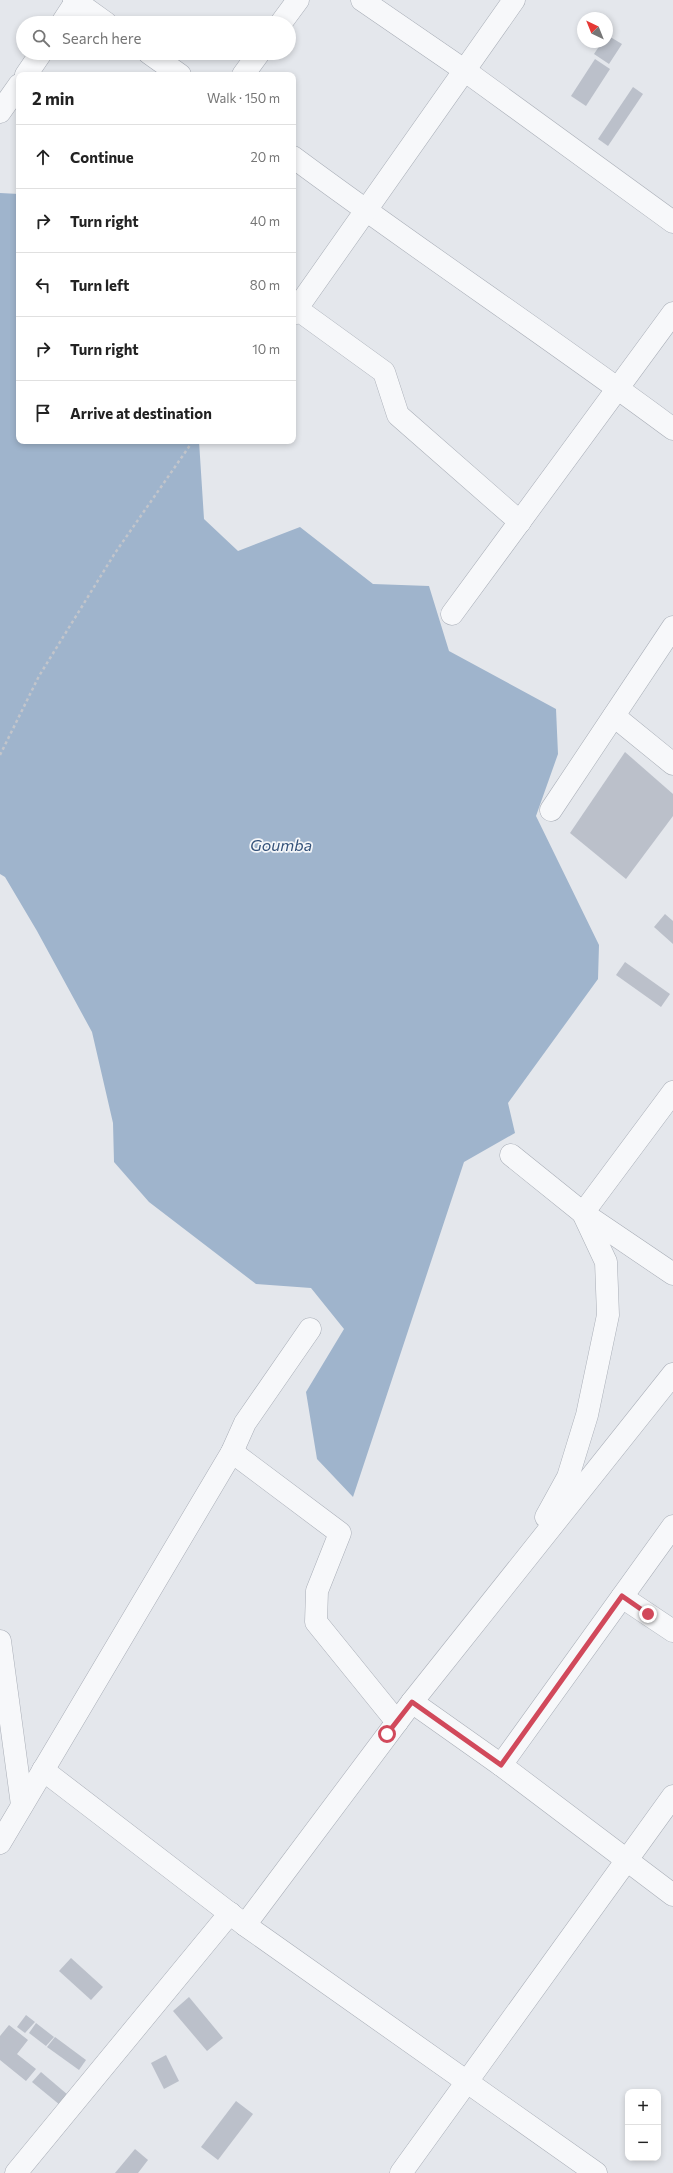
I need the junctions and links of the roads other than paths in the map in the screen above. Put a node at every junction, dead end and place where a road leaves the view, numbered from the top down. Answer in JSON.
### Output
{"nodes":[{"id":1,"x":298,"y":0,"type":"edge"},
{"id":2,"x":362,"y":0,"type":"edge"},
{"id":3,"x":514,"y":0,"type":"edge"},
{"id":4,"x":76,"y":1,"type":"edge"},
{"id":5,"x":66,"y":16,"type":"edge"},
{"id":6,"x":96,"y":16,"type":"edge"},
{"id":7,"x":286,"y":16,"type":"edge"},
{"id":8,"x":36,"y":60,"type":"edge"},
{"id":9,"x":159,"y":60,"type":"edge"},
{"id":10,"x":254,"y":60,"type":"edge"},
{"id":11,"x":464,"y":70,"type":"junction"},
{"id":12,"x":28,"y":72,"type":"edge"},
{"id":13,"x":176,"y":72,"type":"edge"},
{"id":14,"x":245,"y":72,"type":"edge"},
{"id":15,"x":16,"y":89,"type":"edge"},
{"id":16,"x":0,"y":112,"type":"edge"},
{"id":17,"x":296,"y":159,"type":"edge"},
{"id":18,"x":367,"y":212,"type":"junction"},
{"id":19,"x":673,"y":222,"type":"edge"},
{"id":20,"x":296,"y":311,"type":"edge"},
{"id":21,"x":296,"y":313,"type":"edge"},
{"id":22,"x":673,"y":313,"type":"edge"},
{"id":23,"x":618,"y":388,"type":"junction"},
{"id":24,"x":673,"y":429,"type":"edge"},
{"id":25,"x":520,"y":522,"type":"junction"},
{"id":26,"x":452,"y":614,"type":"dead end"},
{"id":27,"x":673,"y":627,"type":"edge"},
{"id":28,"x":614,"y":716,"type":"junction"},
{"id":29,"x":673,"y":764,"type":"edge"},
{"id":30,"x":551,"y":810,"type":"dead end"},
{"id":31,"x":673,"y":1092,"type":"edge"},
{"id":32,"x":511,"y":1156,"type":"dead end"},
{"id":33,"x":583,"y":1213,"type":"junction"},
{"id":34,"x":673,"y":1274,"type":"edge"},
{"id":35,"x":310,"y":1329,"type":"dead end"},
{"id":36,"x":673,"y":1374,"type":"edge"},
{"id":37,"x":232,"y":1452,"type":"junction"},
{"id":38,"x":673,"y":1526,"type":"edge"},
{"id":39,"x":517,"y":1570,"type":"junction"},
{"id":40,"x":622,"y":1596,"type":"junction"},
{"id":41,"x":673,"y":1631,"type":"edge"},
{"id":42,"x":0,"y":1641,"type":"edge"},
{"id":43,"x":412,"y":1702,"type":"junction"},
{"id":44,"x":397,"y":1722,"type":"junction"},
{"id":45,"x":501,"y":1765,"type":"junction"},
{"id":46,"x":43,"y":1770,"type":"junction"},
{"id":47,"x":673,"y":1796,"type":"edge"},
{"id":48,"x":22,"y":1805,"type":"junction"},
{"id":49,"x":0,"y":1843,"type":"edge"},
{"id":50,"x":626,"y":1861,"type":"junction"},
{"id":51,"x":673,"y":1895,"type":"edge"},
{"id":52,"x":238,"y":1919,"type":"junction"},
{"id":53,"x":466,"y":2081,"type":"junction"},
{"id":54,"x":18,"y":2172,"type":"edge"},
{"id":55,"x":401,"y":2173,"type":"edge"},
{"id":56,"x":596,"y":2173,"type":"edge"}],
"edges":[{"from":1,"to":7,"type":"street"},
{"from":2,"to":11,"type":"street"},
{"from":3,"to":11,"type":"street"},
{"from":4,"to":5,"type":"street"},
{"from":4,"to":6,"type":"street"},
{"from":8,"to":12,"type":"street"},
{"from":9,"to":13,"type":"street"},
{"from":10,"to":14,"type":"street"},
{"from":11,"to":18,"type":"street"},
{"from":11,"to":19,"type":"street"},
{"from":15,"to":16,"type":"street"},
{"from":17,"to":18,"type":"street"},
{"from":18,"to":20,"type":"street"},
{"from":18,"to":23,"type":"street"},
{"from":21,"to":25,"type":"street"},
{"from":22,"to":23,"type":"street"},
{"from":23,"to":24,"type":"street"},
{"from":23,"to":25,"type":"street"},
{"from":25,"to":26,"type":"street"},
{"from":27,"to":28,"type":"street"},
{"from":28,"to":29,"type":"street"},
{"from":28,"to":30,"type":"street"},
{"from":31,"to":33,"type":"street"},
{"from":32,"to":33,"type":"street"},
{"from":33,"to":34,"type":"street"},
{"from":33,"to":39,"type":"street"},
{"from":35,"to":37,"type":"street"},
{"from":36,"to":39,"type":"street"},
{"from":37,"to":44,"type":"street"},
{"from":37,"to":46,"type":"street"},
{"from":38,"to":40,"type":"street"},
{"from":39,"to":43,"type":"street"},
{"from":40,"to":41,"type":"street"},
{"from":40,"to":45,"type":"street"},
{"from":42,"to":48,"type":"street"},
{"from":43,"to":44,"type":"street"},
{"from":43,"to":45,"type":"street"},
{"from":44,"to":52,"type":"street"},
{"from":45,"to":50,"type":"street"},
{"from":46,"to":48,"type":"street"},
{"from":46,"to":52,"type":"street"},
{"from":47,"to":50,"type":"street"},
{"from":48,"to":49,"type":"street"},
{"from":50,"to":51,"type":"street"},
{"from":50,"to":53,"type":"street"},
{"from":52,"to":53,"type":"street"},
{"from":52,"to":54,"type":"street"},
{"from":53,"to":55,"type":"street"},
{"from":53,"to":56,"type":"street"}]}
